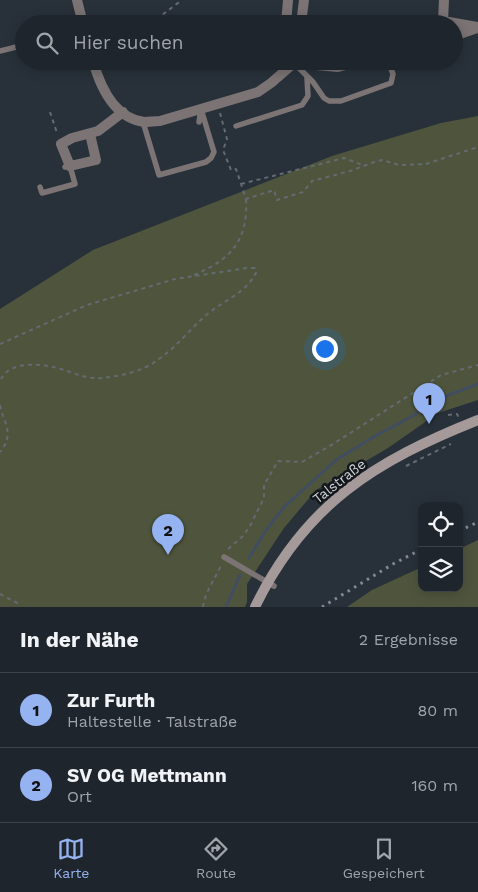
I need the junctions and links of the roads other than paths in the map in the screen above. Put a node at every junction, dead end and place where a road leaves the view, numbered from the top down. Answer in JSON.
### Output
{"nodes":[{"id":1,"x":77,"y":0,"type":"edge"},
{"id":2,"x":288,"y":0,"type":"edge"},
{"id":3,"x":304,"y":0,"type":"edge"},
{"id":4,"x":444,"y":0,"type":"edge"},
{"id":5,"x":81,"y":15,"type":"edge"},
{"id":6,"x":287,"y":15,"type":"edge"},
{"id":7,"x":302,"y":15,"type":"edge"},
{"id":8,"x":442,"y":15,"type":"edge"},
{"id":9,"x":463,"y":26,"type":"edge"},
{"id":10,"x":478,"y":28,"type":"edge"},
{"id":11,"x":463,"y":33,"type":"edge"},
{"id":12,"x":15,"y":47,"type":"edge"},
{"id":13,"x":0,"y":50,"type":"edge"},
{"id":14,"x":96,"y":70,"type":"edge"},
{"id":15,"x":285,"y":70,"type":"edge"},
{"id":16,"x":300,"y":70,"type":"edge"},
{"id":17,"x":391,"y":70,"type":"edge"},
{"id":18,"x":307,"y":78,"type":"junction"},
{"id":19,"x":201,"y":109,"type":"junction"},
{"id":20,"x":123,"y":112,"type":"junction"},
{"id":21,"x":143,"y":122,"type":"junction"},
{"id":22,"x":199,"y":122,"type":"dead end"},
{"id":23,"x":236,"y":126,"type":"dead end"},
{"id":24,"x":90,"y":134,"type":"junction"},
{"id":25,"x":67,"y":166,"type":"junction"},
{"id":26,"x":40,"y":187,"type":"dead end"},
{"id":27,"x":478,"y":420,"type":"edge"},
{"id":28,"x":224,"y":557,"type":"road end"},
{"id":29,"x":270,"y":584,"type":"junction"},
{"id":30,"x":255,"y":607,"type":"edge"}],
"edges":[{"from":1,"to":5,"type":"street"},
{"from":2,"to":6,"type":"street"},
{"from":3,"to":7,"type":"street"},
{"from":4,"to":8,"type":"street"},
{"from":9,"to":10,"type":"street"},
{"from":10,"to":11,"type":"street"},
{"from":12,"to":13,"type":"lane"},
{"from":14,"to":20,"type":"street"},
{"from":15,"to":19,"type":"street"},
{"from":16,"to":18,"type":"lane"},
{"from":17,"to":18,"type":"lane"},
{"from":18,"to":23,"type":"lane"},
{"from":19,"to":21,"type":"street"},
{"from":19,"to":21,"type":"lane"},
{"from":19,"to":22,"type":"lane"},
{"from":20,"to":21,"type":"street"},
{"from":20,"to":24,"type":"street"},
{"from":24,"to":25,"type":"street"},
{"from":24,"to":25,"type":"street"},
{"from":25,"to":26,"type":"lane"},
{"from":27,"to":29,"type":"main road","name":"Talstraße"},
{"from":28,"to":29,"type":"lane"},
{"from":29,"to":30,"type":"main road","name":"Talstraße"}]}
